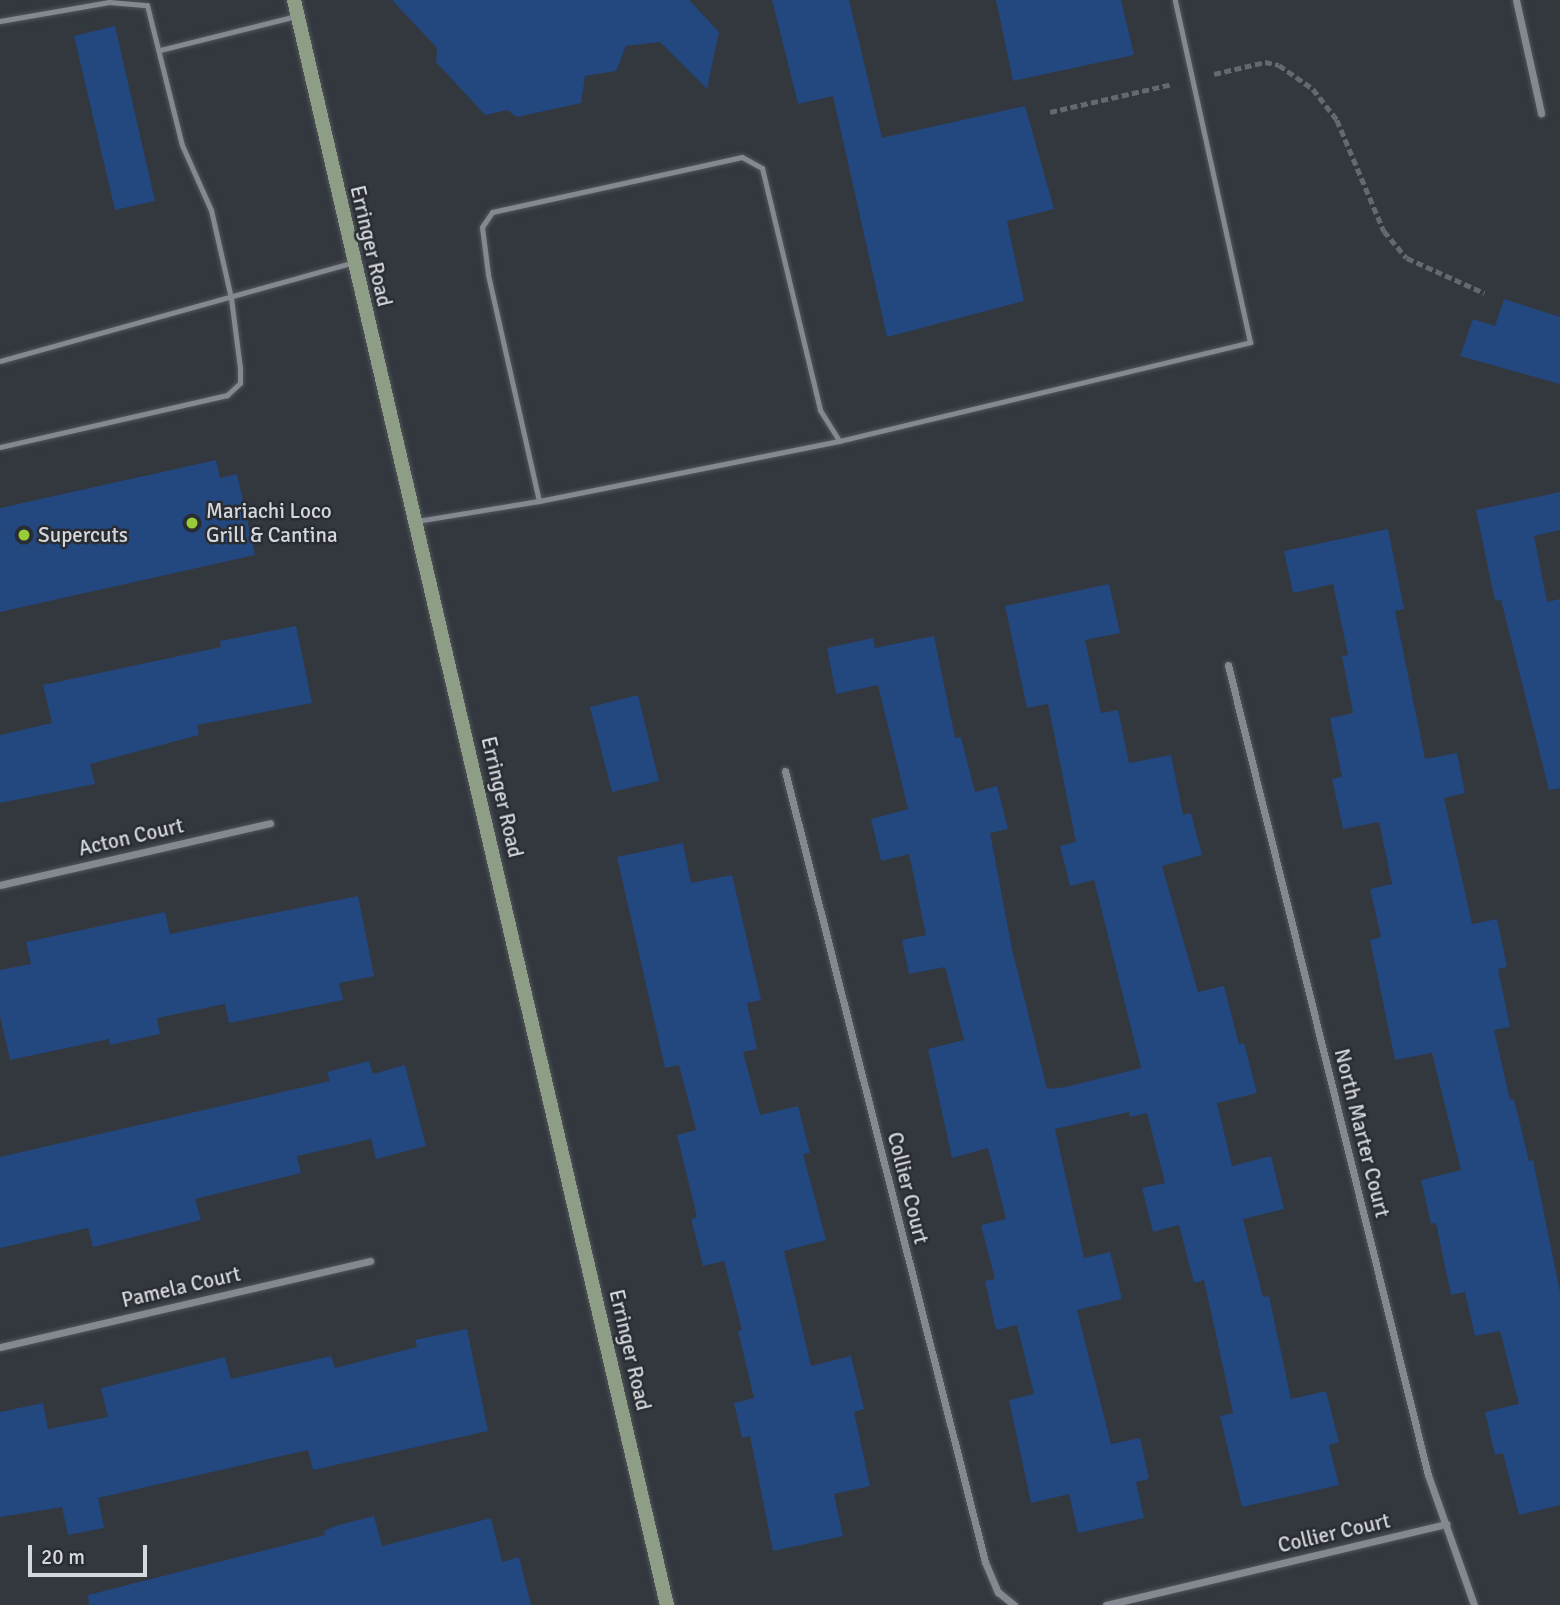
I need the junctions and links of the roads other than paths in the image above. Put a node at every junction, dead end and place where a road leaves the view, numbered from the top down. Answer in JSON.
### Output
{"nodes":[{"id":1,"x":294,"y":0,"type":"edge"},
{"id":2,"x":1175,"y":0,"type":"edge"},
{"id":3,"x":1516,"y":0,"type":"edge"},
{"id":4,"x":296,"y":15,"type":"junction"},
{"id":5,"x":0,"y":21,"type":"edge"},
{"id":6,"x":160,"y":50,"type":"junction"},
{"id":7,"x":1541,"y":113,"type":"dead end"},
{"id":8,"x":352,"y":263,"type":"junction"},
{"id":9,"x":232,"y":298,"type":"junction"},
{"id":10,"x":0,"y":361,"type":"edge"},
{"id":11,"x":839,"y":441,"type":"junction"},
{"id":12,"x":0,"y":447,"type":"edge"},
{"id":13,"x":540,"y":501,"type":"junction"},
{"id":14,"x":416,"y":520,"type":"junction"},
{"id":15,"x":1228,"y":665,"type":"dead end"},
{"id":16,"x":785,"y":771,"type":"dead end"},
{"id":17,"x":270,"y":823,"type":"dead end"},
{"id":18,"x":0,"y":885,"type":"edge"},
{"id":19,"x":370,"y":1261,"type":"dead end"},
{"id":20,"x":0,"y":1347,"type":"edge"},
{"id":21,"x":1446,"y":1524,"type":"junction"},
{"id":22,"x":667,"y":1605,"type":"edge"},
{"id":23,"x":1014,"y":1605,"type":"edge"},
{"id":24,"x":1106,"y":1605,"type":"edge"},
{"id":25,"x":1474,"y":1605,"type":"edge"}],
"edges":[{"from":1,"to":4,"type":"main road","name":"Erringer Road"},
{"from":2,"to":11,"type":"lane"},
{"from":3,"to":7,"type":"street"},
{"from":4,"to":6,"type":"lane"},
{"from":4,"to":8,"type":"main road","name":"Erringer Road"},
{"from":5,"to":6,"type":"lane"},
{"from":6,"to":9,"type":"lane"},
{"from":8,"to":9,"type":"lane"},
{"from":8,"to":14,"type":"main road","name":"Erringer Road"},
{"from":9,"to":10,"type":"lane"},
{"from":9,"to":12,"type":"lane"},
{"from":11,"to":13,"type":"lane"},
{"from":11,"to":13,"type":"lane"},
{"from":13,"to":14,"type":"lane"},
{"from":14,"to":22,"type":"main road","name":"Erringer Road"},
{"from":15,"to":21,"type":"street","name":"North Marter Court"},
{"from":16,"to":23,"type":"street","name":"Collier Court"},
{"from":17,"to":18,"type":"street","name":"Acton Court"},
{"from":19,"to":20,"type":"street","name":"Pamela Court"},
{"from":21,"to":24,"type":"street","name":"Collier Court"},
{"from":21,"to":25,"type":"street","name":"North Marter Court"}]}
